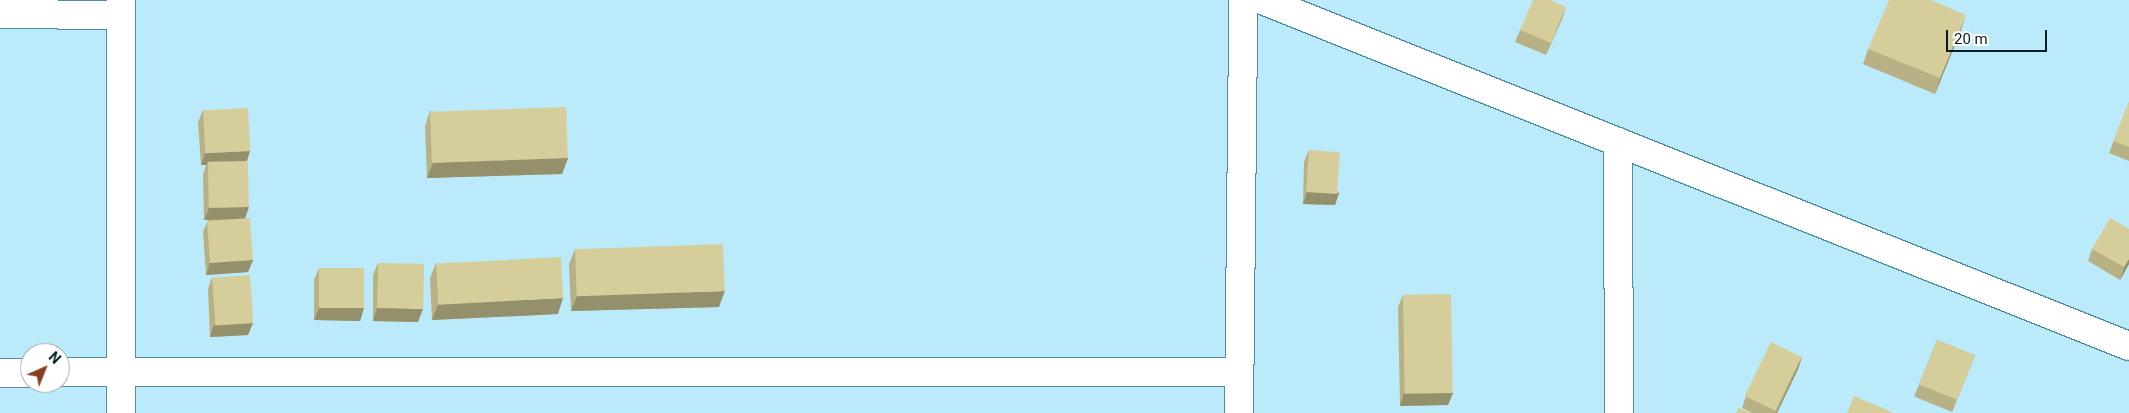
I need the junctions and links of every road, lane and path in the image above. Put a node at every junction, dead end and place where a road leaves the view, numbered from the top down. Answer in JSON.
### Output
{"nodes":[{"id":1,"x":1243,"y":0,"type":"edge"},
{"id":2,"x":1262,"y":0,"type":"edge"},
{"id":3,"x":121,"y":7,"type":"edge"},
{"id":4,"x":0,"y":14,"type":"edge"},
{"id":5,"x":1618,"y":142,"type":"junction"},
{"id":6,"x":2129,"y":346,"type":"edge"},
{"id":7,"x":70,"y":372,"type":"edge"},
{"id":8,"x":121,"y":372,"type":"junction"},
{"id":9,"x":1239,"y":372,"type":"junction"},
{"id":10,"x":0,"y":373,"type":"edge"},
{"id":11,"x":20,"y":373,"type":"edge"},
{"id":12,"x":121,"y":413,"type":"edge"},
{"id":13,"x":1238,"y":413,"type":"edge"},
{"id":14,"x":1620,"y":413,"type":"edge"}],
"edges":[{"from":1,"to":9,"type":"street"},
{"from":2,"to":5,"type":"street"},
{"from":3,"to":4,"type":"street"},
{"from":3,"to":8,"type":"street"},
{"from":5,"to":6,"type":"street"},
{"from":5,"to":14,"type":"street"},
{"from":7,"to":8,"type":"street"},
{"from":8,"to":9,"type":"street"},
{"from":8,"to":12,"type":"street"},
{"from":9,"to":13,"type":"street"},
{"from":10,"to":11,"type":"street"}]}
